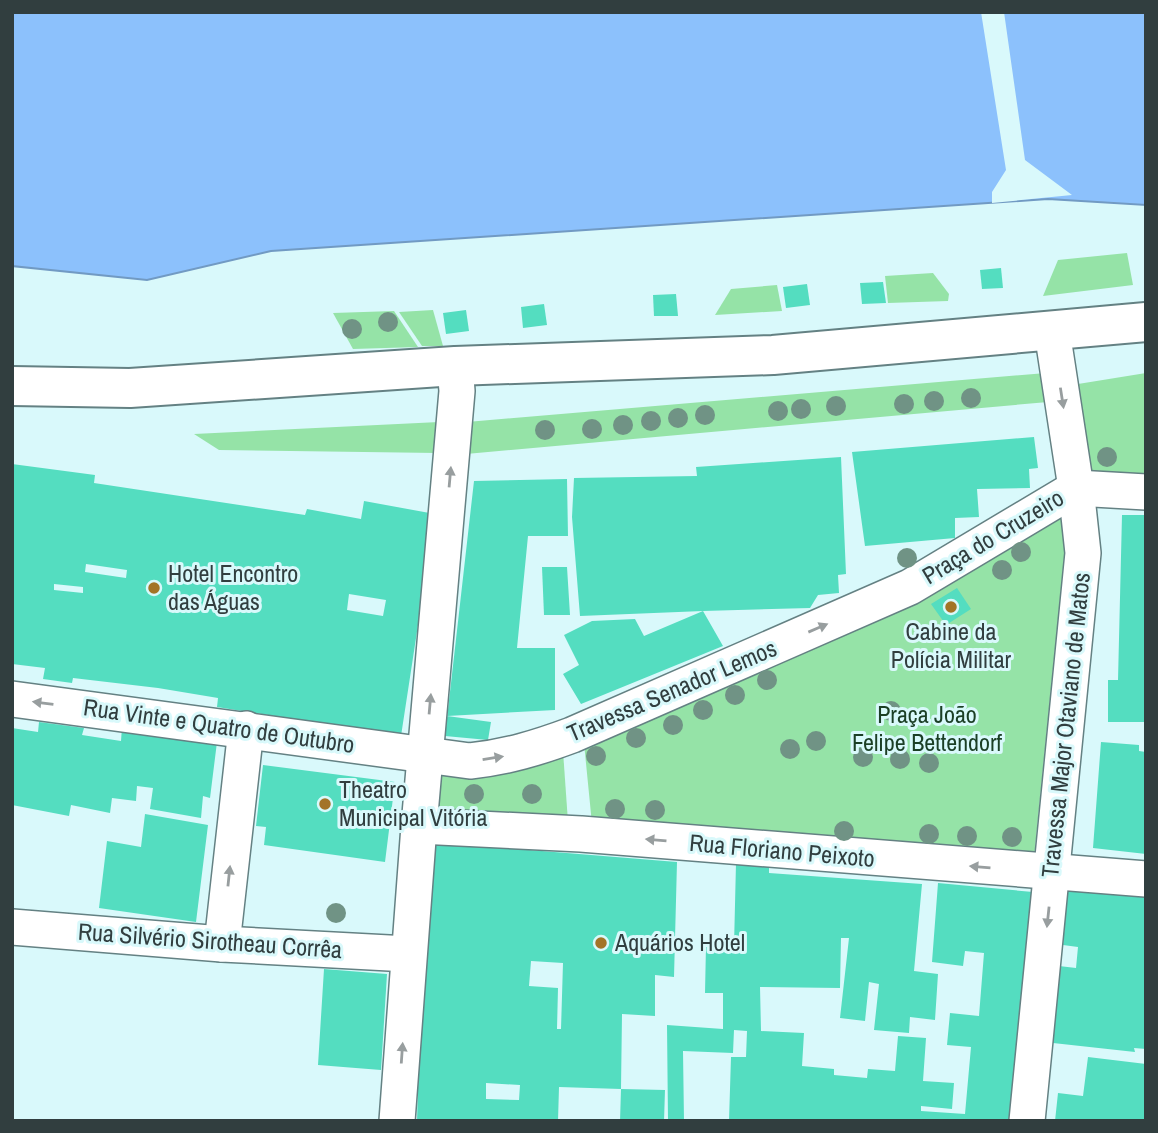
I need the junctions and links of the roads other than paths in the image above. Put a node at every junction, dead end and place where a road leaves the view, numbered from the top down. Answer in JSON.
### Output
{"nodes":[{"id":1,"x":1146,"y":323,"type":"edge"},
{"id":2,"x":1052,"y":331,"type":"junction"},
{"id":3,"x":456,"y":366,"type":"junction"},
{"id":4,"x":12,"y":386,"type":"edge"},
{"id":5,"x":1076,"y":488,"type":"junction"},
{"id":6,"x":1146,"y":492,"type":"edge"},
{"id":7,"x":910,"y":587,"type":"joint"},
{"id":8,"x":12,"y":699,"type":"edge"},
{"id":9,"x":246,"y":729,"type":"junction"},
{"id":10,"x":426,"y":755,"type":"junction"},
{"id":11,"x":419,"y":826,"type":"junction"},
{"id":12,"x":1052,"y":873,"type":"junction"},
{"id":13,"x":1146,"y":879,"type":"edge"},
{"id":14,"x":12,"y":927,"type":"edge"},
{"id":15,"x":222,"y":944,"type":"junction"},
{"id":16,"x":408,"y":954,"type":"junction"},
{"id":17,"x":397,"y":1121,"type":"edge"},
{"id":18,"x":1027,"y":1121,"type":"edge"}],
"edges":[{"from":1,"to":2,"type":"street"},
{"from":2,"to":3,"type":"street"},
{"from":2,"to":5,"type":"street","name":"Travessa Major Otaviano de Matos","one_way":true},
{"from":3,"to":4,"type":"street"},
{"from":10,"to":3,"type":"street","one_way":true},
{"from":5,"to":6,"type":"street"},
{"from":5,"to":7,"type":"street","name":"Praça do Cruzeiro"},
{"from":5,"to":12,"type":"street","name":"Travessa Major Otaviano de Matos"},
{"from":10,"to":7,"type":"street","name":"Travessa Senador Lemos","one_way":true},
{"from":9,"to":8,"type":"street","name":"Rua Vinte e Quatro de Outubro","one_way":true},
{"from":9,"to":10,"type":"street","name":"Rua Vinte e Quatro de Outubro"},
{"from":15,"to":9,"type":"street","one_way":true},
{"from":10,"to":11,"type":"street"},
{"from":12,"to":11,"type":"street","name":"Rua Floriano Peixoto","one_way":true},
{"from":11,"to":16,"type":"street"},
{"from":12,"to":13,"type":"street","name":"Rua Floriano Peixoto"},
{"from":12,"to":18,"type":"street","name":"Travessa Major Otaviano de Matos","one_way":true},
{"from":14,"to":15,"type":"street","name":"Rua Silvério Sirotheau Corrêa"},
{"from":15,"to":16,"type":"street","name":"Rua Silvério Sirotheau Corrêa"},
{"from":17,"to":16,"type":"street","one_way":true}]}
